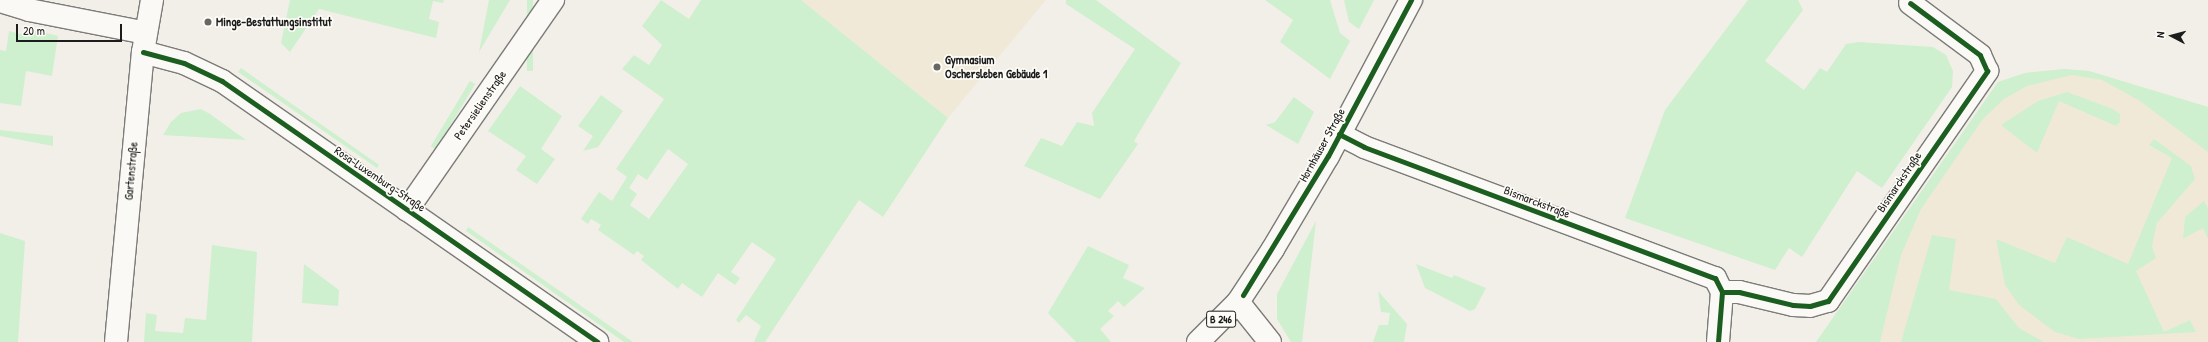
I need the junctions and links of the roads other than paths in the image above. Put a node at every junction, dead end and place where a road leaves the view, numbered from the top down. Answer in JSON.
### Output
{"nodes":[{"id":1,"x":152,"y":0,"type":"edge"},
{"id":2,"x":553,"y":0,"type":"edge"},
{"id":3,"x":1411,"y":0,"type":"edge"},
{"id":4,"x":0,"y":1,"type":"edge"},
{"id":5,"x":1910,"y":2,"type":"dead end"},
{"id":6,"x":144,"y":43,"type":"junction"},
{"id":7,"x":1339,"y":134,"type":"junction"},
{"id":8,"x":407,"y":210,"type":"junction"},
{"id":9,"x":1722,"y":292,"type":"junction"},
{"id":10,"x":1238,"y":302,"type":"junction"},
{"id":11,"x":116,"y":342,"type":"edge"},
{"id":12,"x":597,"y":342,"type":"edge"},
{"id":13,"x":1198,"y":342,"type":"edge"},
{"id":14,"x":1270,"y":342,"type":"edge"},
{"id":15,"x":1718,"y":342,"type":"edge"}],
"edges":[{"from":1,"to":6,"type":"street","name":"Gartenstraße"},
{"from":2,"to":8,"type":"street","name":"Petersielienstraße"},
{"from":3,"to":7,"type":"street","name":"Hornhäuser Straße","number":"B 246"},
{"from":4,"to":6,"type":"street","name":"Rosa-Luxemburg-Straße"},
{"from":5,"to":9,"type":"street","name":"Bismarckstraße"},
{"from":6,"to":8,"type":"street","name":"Rosa-Luxemburg-Straße"},
{"from":6,"to":11,"type":"street","name":"Gartenstraße"},
{"from":7,"to":9,"type":"street","name":"Bismarckstraße"},
{"from":7,"to":10,"type":"street","name":"Hornhäuser Straße","number":"B 246"},
{"from":8,"to":12,"type":"street","name":"Rosa-Luxemburg-Straße"},
{"from":9,"to":15,"type":"street"},
{"from":10,"to":13,"type":"street","name":"Hornhäuser Straße","number":"B 246"},
{"from":10,"to":14,"type":"street"}]}
